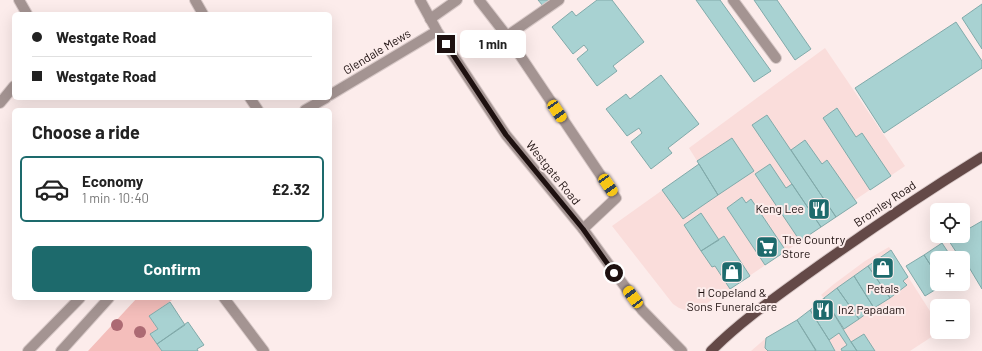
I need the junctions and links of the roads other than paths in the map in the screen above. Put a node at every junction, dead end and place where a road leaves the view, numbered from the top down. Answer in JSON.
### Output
{"nodes":[{"id":1,"x":19,"y":0,"type":"edge"},
{"id":2,"x":195,"y":0,"type":"edge"},
{"id":3,"x":420,"y":0,"type":"edge"},
{"id":4,"x":457,"y":0,"type":"edge"},
{"id":5,"x":478,"y":0,"type":"edge"},
{"id":6,"x":560,"y":0,"type":"edge"},
{"id":7,"x":733,"y":0,"type":"edge"},
{"id":8,"x":26,"y":12,"type":"edge"},
{"id":9,"x":202,"y":12,"type":"edge"},
{"id":10,"x":430,"y":19,"type":"junction"},
{"id":11,"x":437,"y":31,"type":"junction"},
{"id":12,"x":507,"y":36,"type":"junction"},
{"id":13,"x":776,"y":58,"type":"dead end"},
{"id":14,"x":12,"y":88,"type":"edge"},
{"id":15,"x":332,"y":94,"type":"edge"},
{"id":16,"x":322,"y":100,"type":"edge"},
{"id":17,"x":0,"y":103,"type":"edge"},
{"id":18,"x":308,"y":108,"type":"edge"},
{"id":19,"x":982,"y":157,"type":"edge"},
{"id":20,"x":583,"y":229,"type":"junction"},
{"id":21,"x":78,"y":300,"type":"edge"},
{"id":22,"x":107,"y":300,"type":"edge"},
{"id":23,"x":226,"y":300,"type":"edge"},
{"id":24,"x":28,"y":351,"type":"edge"},
{"id":25,"x":61,"y":351,"type":"edge"},
{"id":26,"x":264,"y":351,"type":"edge"},
{"id":27,"x":682,"y":351,"type":"edge"},
{"id":28,"x":711,"y":351,"type":"edge"}],
"edges":[{"from":1,"to":8,"type":"street"},
{"from":2,"to":9,"type":"street"},
{"from":3,"to":10,"type":"street","name":"Westgate Road"},
{"from":4,"to":10,"type":"street"},
{"from":5,"to":12,"type":"street"},
{"from":6,"to":12,"type":"street"},
{"from":7,"to":13,"type":"street"},
{"from":10,"to":11,"type":"street","name":"Westgate Road"},
{"from":11,"to":15,"type":"street","name":"Glendale Mews"},
{"from":11,"to":20,"type":"street","name":"Westgate Road"},
{"from":12,"to":20,"type":"street"},
{"from":14,"to":17,"type":"street"},
{"from":16,"to":18,"type":"street"},
{"from":19,"to":28,"type":"main road","name":"Bromley Road"},
{"from":20,"to":27,"type":"street","name":"Westgate Road"},
{"from":21,"to":24,"type":"street"},
{"from":22,"to":25,"type":"street"},
{"from":23,"to":26,"type":"street"}]}
